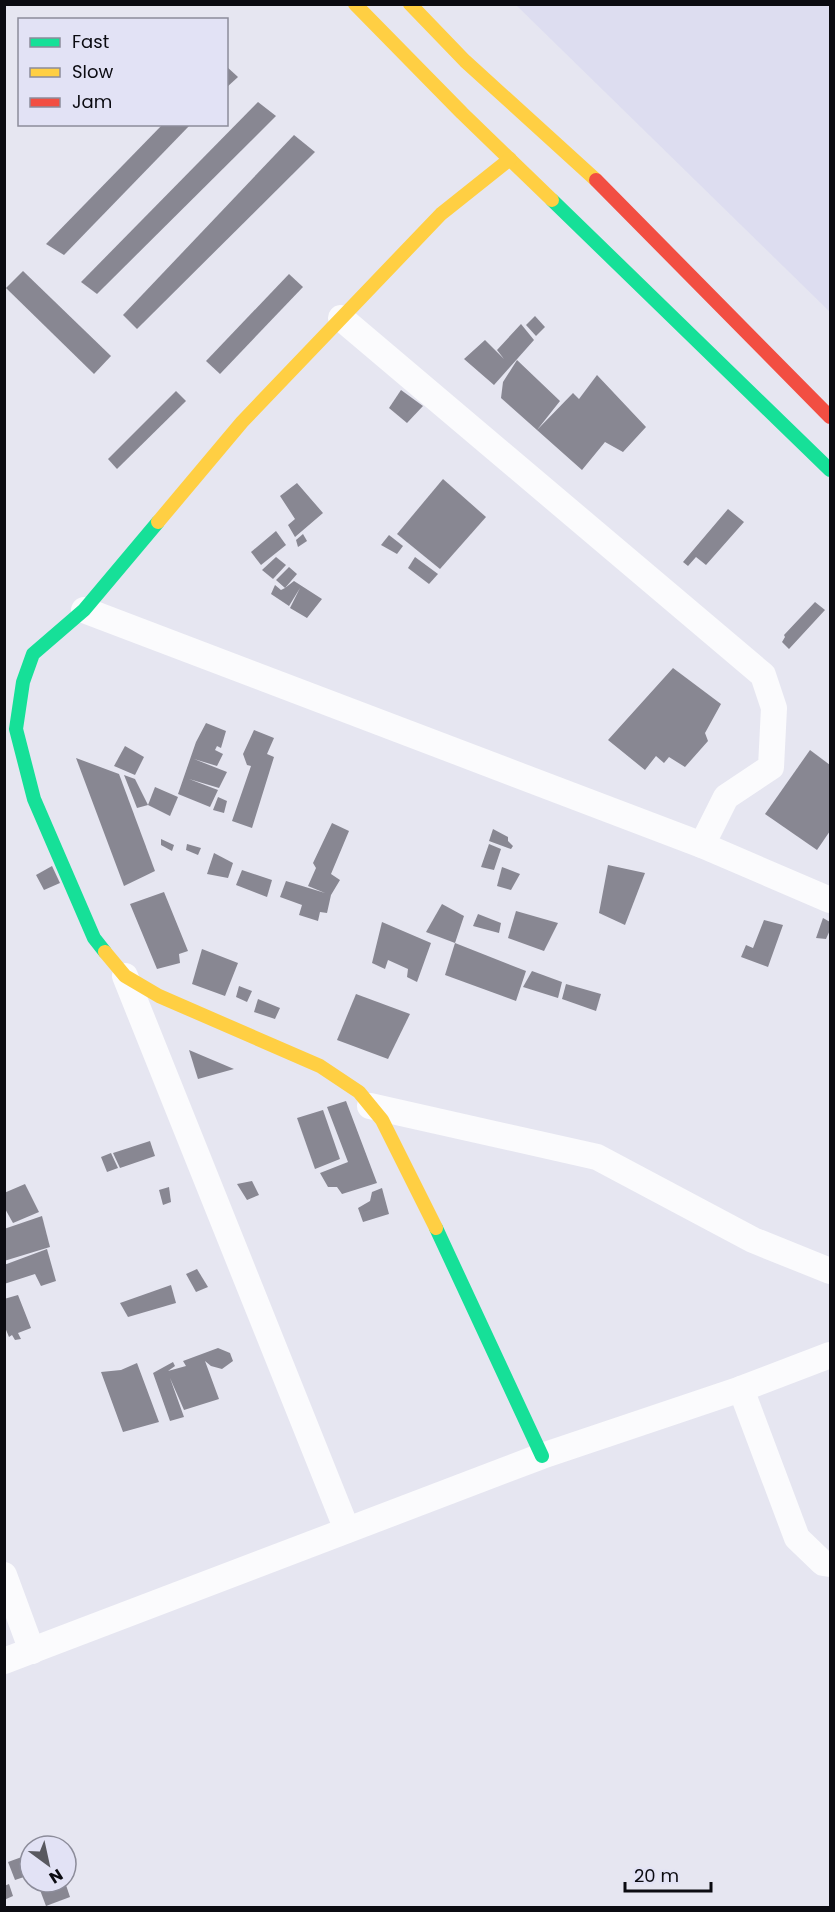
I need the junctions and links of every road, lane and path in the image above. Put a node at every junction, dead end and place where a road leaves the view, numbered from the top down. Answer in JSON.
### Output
{"nodes":[{"id":1,"x":355,"y":4,"type":"edge"},
{"id":2,"x":410,"y":4,"type":"edge"},
{"id":3,"x":510,"y":159,"type":"junction"},
{"id":4,"x":341,"y":318,"type":"junction"},
{"id":5,"x":831,"y":417,"type":"edge"},
{"id":6,"x":831,"y":470,"type":"edge"},
{"id":7,"x":84,"y":610,"type":"junction"},
{"id":8,"x":33,"y":654,"type":"joint"},
{"id":9,"x":14,"y":683,"type":"edge"},
{"id":10,"x":4,"y":702,"type":"edge"},
{"id":11,"x":702,"y":845,"type":"junction"},
{"id":12,"x":831,"y":900,"type":"edge"},
{"id":13,"x":125,"y":976,"type":"junction"},
{"id":14,"x":370,"y":1106,"type":"junction"},
{"id":15,"x":831,"y":1271,"type":"edge"},
{"id":16,"x":831,"y":1355,"type":"edge"},
{"id":17,"x":741,"y":1389,"type":"junction"},
{"id":18,"x":542,"y":1456,"type":"junction"},
{"id":19,"x":347,"y":1530,"type":"junction"},
{"id":20,"x":831,"y":1564,"type":"edge"},
{"id":21,"x":4,"y":1575,"type":"edge"},
{"id":22,"x":32,"y":1651,"type":"junction"},
{"id":23,"x":4,"y":1661,"type":"edge"}],
"edges":[{"from":1,"to":3,"type":"street"},
{"from":2,"to":5,"type":"street"},
{"from":3,"to":4,"type":"street"},
{"from":3,"to":6,"type":"street"},
{"from":4,"to":7,"type":"street"},
{"from":4,"to":11,"type":"street"},
{"from":7,"to":8,"type":"street"},
{"from":7,"to":11,"type":"street"},
{"from":8,"to":9,"type":"street"},
{"from":9,"to":10,"type":"street"},
{"from":9,"to":13,"type":"street"},
{"from":11,"to":12,"type":"street"},
{"from":13,"to":14,"type":"street"},
{"from":13,"to":19,"type":"street"},
{"from":14,"to":15,"type":"street"},
{"from":14,"to":18,"type":"street"},
{"from":16,"to":17,"type":"street"},
{"from":17,"to":18,"type":"street"},
{"from":17,"to":20,"type":"street"},
{"from":18,"to":19,"type":"street"},
{"from":19,"to":22,"type":"street"},
{"from":21,"to":22,"type":"street"},
{"from":22,"to":23,"type":"street"}]}
